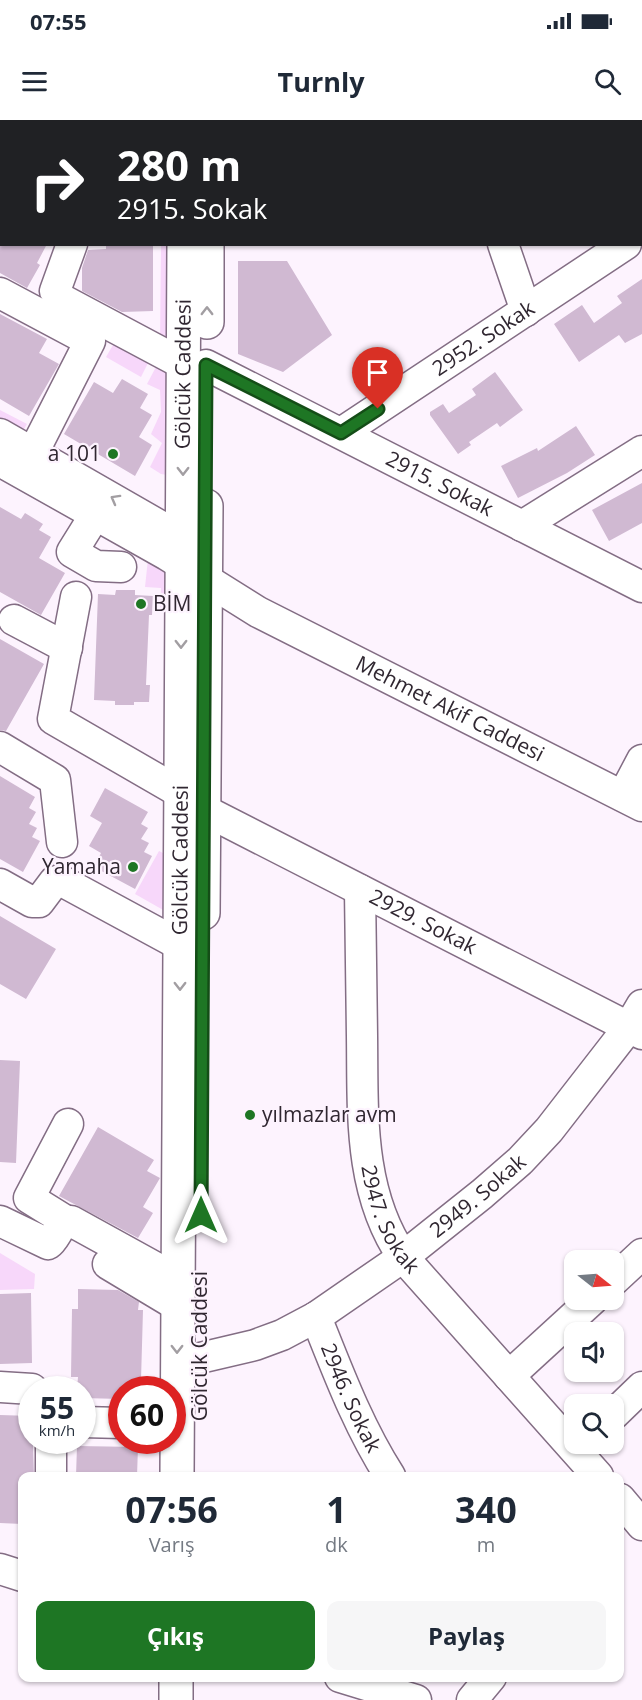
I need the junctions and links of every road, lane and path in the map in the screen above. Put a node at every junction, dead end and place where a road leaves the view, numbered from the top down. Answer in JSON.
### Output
{"nodes":[{"id":1,"x":71,"y":246,"type":"edge"},
{"id":2,"x":184,"y":246,"type":"edge"},
{"id":3,"x":207,"y":246,"type":"edge"},
{"id":4,"x":504,"y":246,"type":"edge"},
{"id":5,"x":624,"y":246,"type":"edge"},
{"id":6,"x":0,"y":292,"type":"edge"},
{"id":7,"x":526,"y":311,"type":"junction"},
{"id":8,"x":195,"y":365,"type":"junction"},
{"id":9,"x":341,"y":433,"type":"junction"},
{"id":10,"x":0,"y":434,"type":"edge"},
{"id":11,"x":642,"y":451,"type":"edge"},
{"id":12,"x":33,"y":453,"type":"junction"},
{"id":13,"x":0,"y":461,"type":"edge"},
{"id":14,"x":95,"y":515,"type":"junction"},
{"id":15,"x":522,"y":526,"type":"junction"},
{"id":16,"x":194,"y":559,"type":"junction"},
{"id":17,"x":121,"y":567,"type":"dead end"},
{"id":18,"x":642,"y":587,"type":"edge"},
{"id":19,"x":76,"y":597,"type":"dead end"},
{"id":20,"x":14,"y":620,"type":"dead end"},
{"id":21,"x":67,"y":648,"type":"junction"},
{"id":22,"x":0,"y":747,"type":"edge"},
{"id":23,"x":642,"y":760,"type":"edge"},
{"id":24,"x":192,"y":801,"type":"junction"},
{"id":25,"x":632,"y":801,"type":"edge"},
{"id":26,"x":63,"y":842,"type":"dead end"},
{"id":27,"x":0,"y":884,"type":"edge"},
{"id":28,"x":360,"y":890,"type":"junction"},
{"id":29,"x":180,"y":945,"type":"junction"},
{"id":30,"x":638,"y":1022,"type":"edge"},
{"id":31,"x":68,"y":1124,"type":"dead end"},
{"id":32,"x":0,"y":1221,"type":"edge"},
{"id":33,"x":66,"y":1221,"type":"junction"},
{"id":34,"x":642,"y":1254,"type":"edge"},
{"id":35,"x":403,"y":1257,"type":"junction"},
{"id":36,"x":108,"y":1264,"type":"dead end"},
{"id":37,"x":624,"y":1271,"type":"edge"},
{"id":38,"x":178,"y":1293,"type":"junction"},
{"id":39,"x":581,"y":1310,"type":"edge"},
{"id":40,"x":316,"y":1317,"type":"junction"},
{"id":41,"x":200,"y":1358,"type":"junction"},
{"id":42,"x":509,"y":1376,"type":"junction"},
{"id":43,"x":0,"y":1387,"type":"edge"},
{"id":44,"x":642,"y":1387,"type":"edge"},
{"id":45,"x":18,"y":1388,"type":"edge"},
{"id":46,"x":624,"y":1404,"type":"edge"},
{"id":47,"x":564,"y":1432,"type":"edge"},
{"id":48,"x":51,"y":1454,"type":"edge"},
{"id":49,"x":584,"y":1454,"type":"edge"},
{"id":50,"x":51,"y":1472,"type":"edge"},
{"id":51,"x":177,"y":1472,"type":"edge"},
{"id":52,"x":200,"y":1472,"type":"edge"},
{"id":53,"x":387,"y":1472,"type":"edge"},
{"id":54,"x":595,"y":1472,"type":"edge"},
{"id":55,"x":0,"y":1569,"type":"edge"},
{"id":56,"x":18,"y":1575,"type":"edge"},
{"id":57,"x":176,"y":1682,"type":"edge"},
{"id":58,"x":199,"y":1682,"type":"edge"},
{"id":59,"x":357,"y":1682,"type":"edge"},
{"id":60,"x":487,"y":1682,"type":"edge"},
{"id":61,"x":176,"y":1700,"type":"edge"},
{"id":62,"x":199,"y":1700,"type":"edge"},
{"id":63,"x":416,"y":1700,"type":"edge"},
{"id":64,"x":472,"y":1700,"type":"edge"}],
"edges":[{"from":1,"to":8,"type":"street","name":"2915. Sokak"},
{"from":2,"to":8,"type":"main road","name":"Gölcük Caddesi"},
{"from":8,"to":3,"type":"main road","name":"Gölcük Caddesi","one_way":true},
{"from":4,"to":7,"type":"street"},
{"from":5,"to":7,"type":"street","name":"2952. Sokak"},
{"from":6,"to":12,"type":"street"},
{"from":7,"to":9,"type":"street","name":"2952. Sokak"},
{"from":8,"to":9,"type":"street","name":"2915. Sokak"},
{"from":8,"to":16,"type":"main road","name":"Gölcük Caddesi"},
{"from":9,"to":15,"type":"street","name":"2915. Sokak"},
{"from":10,"to":12,"type":"street","name":"Mehmet Akif Caddesi"},
{"from":11,"to":15,"type":"street"},
{"from":16,"to":12,"type":"street","name":"Mehmet Akif Caddesi","one_way":true},
{"from":13,"to":14,"type":"street","name":"Mehmet Akif Caddesi"},
{"from":14,"to":16,"type":"street","name":"Mehmet Akif Caddesi"},
{"from":14,"to":17,"type":"street"},
{"from":15,"to":18,"type":"street","name":"2915. Sokak"},
{"from":16,"to":24,"type":"main road","name":"Gölcük Caddesi"},
{"from":16,"to":25,"type":"street","name":"Mehmet Akif Caddesi"},
{"from":19,"to":21,"type":"street"},
{"from":20,"to":21,"type":"street"},
{"from":21,"to":24,"type":"street","name":"2929. Sokak"},
{"from":22,"to":26,"type":"street"},
{"from":23,"to":25,"type":"street"},
{"from":24,"to":28,"type":"street","name":"2929. Sokak"},
{"from":24,"to":29,"type":"main road","name":"Gölcük Caddesi"},
{"from":24,"to":41,"type":"main road","name":"Gölcük Caddesi"},
{"from":27,"to":29,"type":"street"},
{"from":28,"to":30,"type":"street","name":"2929. Sokak"},
{"from":28,"to":35,"type":"street","name":"2947. Sokak"},
{"from":29,"to":38,"type":"main road","name":"Gölcük Caddesi","one_way":true},
{"from":30,"to":35,"type":"street","name":"2949. Sokak"},
{"from":31,"to":33,"type":"street"},
{"from":32,"to":33,"type":"street"},
{"from":33,"to":38,"type":"street"},
{"from":34,"to":37,"type":"street"},
{"from":35,"to":40,"type":"street","name":"2949. Sokak"},
{"from":35,"to":42,"type":"street","name":"2947. Sokak"},
{"from":36,"to":38,"type":"street"},
{"from":38,"to":51,"type":"main road","name":"Gölcük Caddesi","one_way":true},
{"from":39,"to":42,"type":"street"},
{"from":40,"to":41,"type":"street","name":"2949. Sokak"},
{"from":40,"to":53,"type":"street","name":"2946. Sokak"},
{"from":41,"to":52,"type":"main road","name":"Gölcük Caddesi"},
{"from":42,"to":47,"type":"street","name":"2947. Sokak"},
{"from":43,"to":45,"type":"street"},
{"from":44,"to":46,"type":"street"},
{"from":48,"to":50,"type":"street"},
{"from":49,"to":54,"type":"street","name":"2947. Sokak"},
{"from":55,"to":56,"type":"street"},
{"from":57,"to":61,"type":"main road"},
{"from":58,"to":62,"type":"main road"},
{"from":59,"to":63,"type":"street"},
{"from":60,"to":64,"type":"street"}]}
